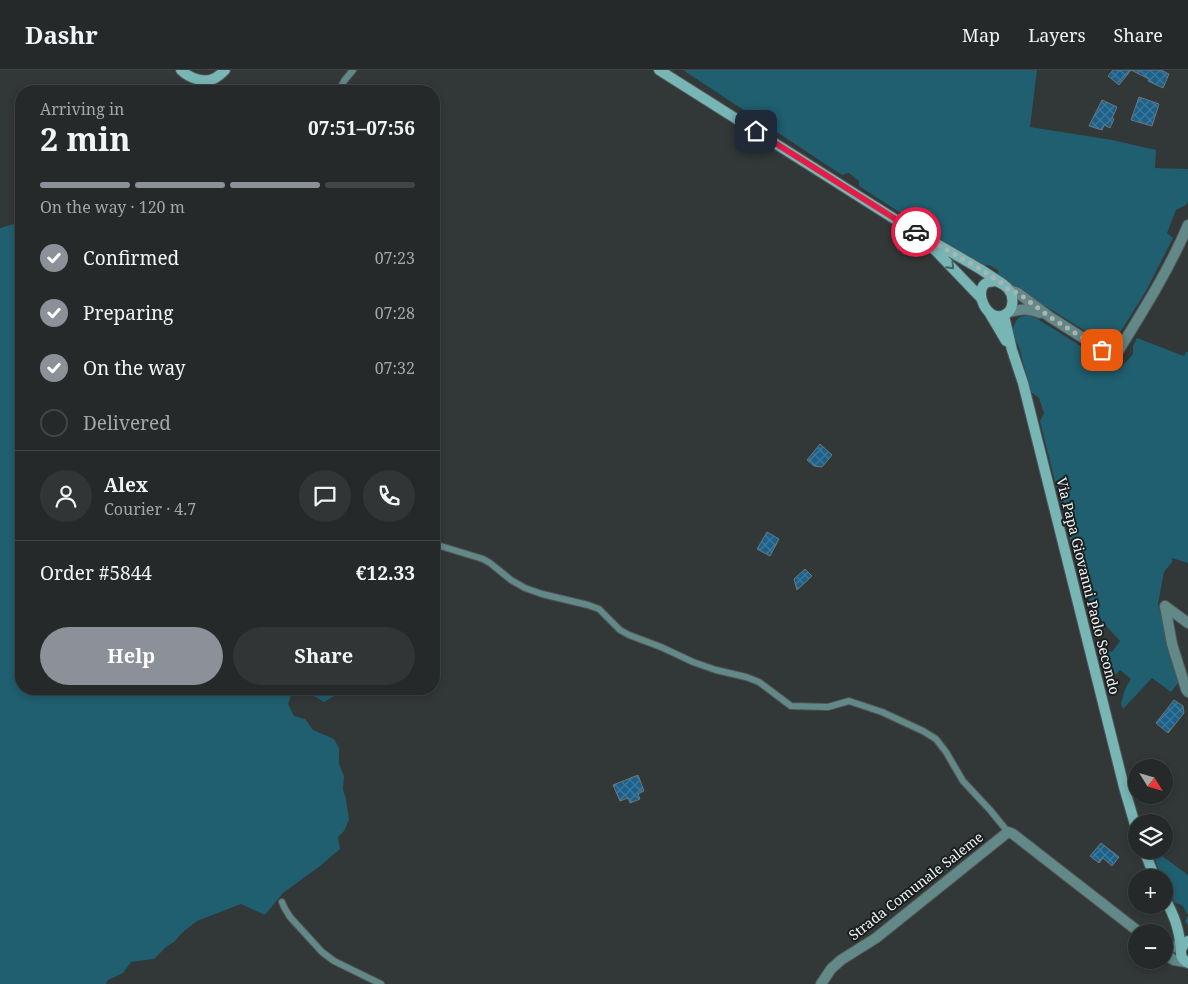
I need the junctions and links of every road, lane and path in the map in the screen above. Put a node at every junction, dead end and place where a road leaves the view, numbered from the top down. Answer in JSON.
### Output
{"nodes":[{"id":1,"x":181,"y":70,"type":"edge"},
{"id":2,"x":195,"y":70,"type":"edge"},
{"id":3,"x":225,"y":70,"type":"edge"},
{"id":4,"x":353,"y":70,"type":"edge"},
{"id":5,"x":659,"y":70,"type":"edge"},
{"id":6,"x":202,"y":80,"type":"junction"},
{"id":7,"x":343,"y":85,"type":"edge"},
{"id":8,"x":901,"y":223,"type":"junction"},
{"id":9,"x":1188,"y":225,"type":"edge"},
{"id":10,"x":1006,"y":287,"type":"junction"},
{"id":11,"x":981,"y":298,"type":"junction"},
{"id":12,"x":990,"y":314,"type":"junction"},
{"id":13,"x":1007,"y":314,"type":"junction"},
{"id":14,"x":1050,"y":317,"type":"junction"},
{"id":15,"x":1012,"y":350,"type":"junction"},
{"id":16,"x":440,"y":546,"type":"edge"},
{"id":17,"x":1188,"y":623,"type":"edge"},
{"id":18,"x":1186,"y":681,"type":"edge"},
{"id":19,"x":1188,"y":692,"type":"edge"},
{"id":20,"x":1132,"y":814,"type":"edge"},
{"id":21,"x":1008,"y":832,"type":"junction"},
{"id":22,"x":282,"y":902,"type":"dead end"},
{"id":23,"x":1173,"y":914,"type":"edge"},
{"id":24,"x":1128,"y":924,"type":"edge"},
{"id":25,"x":1184,"y":942,"type":"edge"},
{"id":26,"x":1173,"y":959,"type":"edge"},
{"id":27,"x":1186,"y":963,"type":"edge"},
{"id":28,"x":381,"y":984,"type":"edge"},
{"id":29,"x":821,"y":984,"type":"edge"}],
"edges":[{"from":1,"to":6,"type":"main road"},
{"from":2,"to":6,"type":"main road"},
{"from":3,"to":6,"type":"main road"},
{"from":4,"to":7,"type":"lane"},
{"from":5,"to":8,"type":"main road"},
{"from":8,"to":10,"type":"main road"},
{"from":8,"to":11,"type":"main road","one_way":true},
{"from":9,"to":14,"type":"street"},
{"from":10,"to":11,"type":"main road"},
{"from":10,"to":13,"type":"main road"},
{"from":10,"to":14,"type":"street"},
{"from":11,"to":12,"type":"main road"},
{"from":12,"to":13,"type":"main road"},
{"from":12,"to":15,"type":"main road"},
{"from":13,"to":14,"type":"street"},
{"from":13,"to":15,"type":"main road"},
{"from":15,"to":20,"type":"main road","name":"Via Papa Giovanni Paolo Secondo"},
{"from":16,"to":21,"type":"lane"},
{"from":17,"to":18,"type":"street"},
{"from":18,"to":19,"type":"street"},
{"from":21,"to":24,"type":"street"},
{"from":21,"to":29,"type":"street","name":"Strada Comunale Saleme"},
{"from":22,"to":28,"type":"lane"},
{"from":23,"to":25,"type":"main road"},
{"from":25,"to":27,"type":"main road"},
{"from":26,"to":27,"type":"street"}]}
